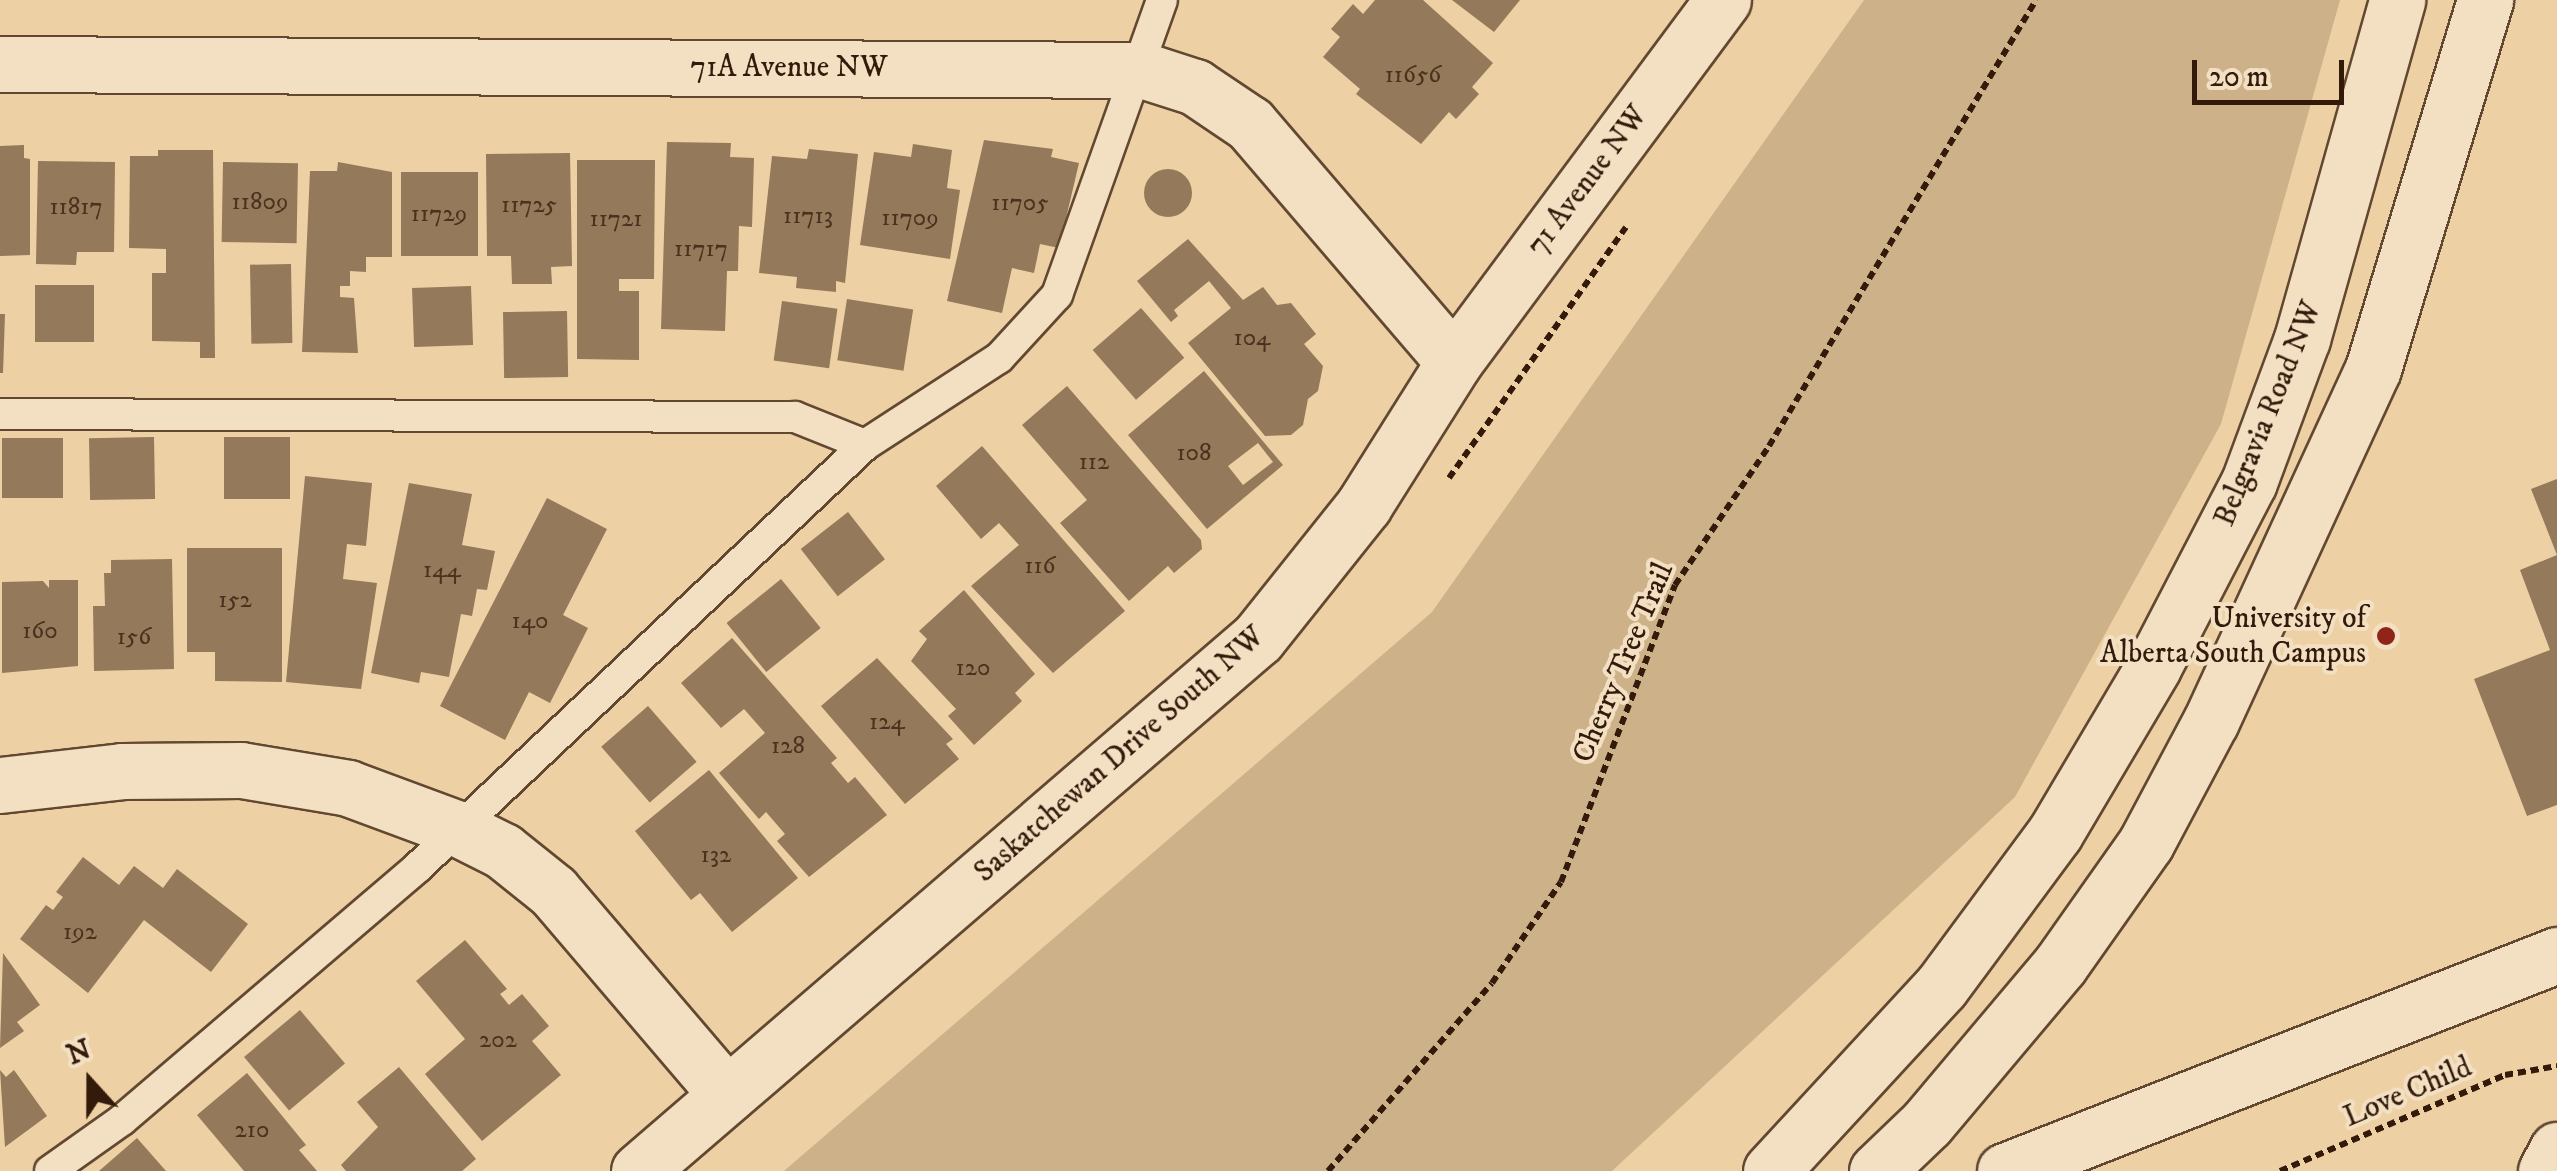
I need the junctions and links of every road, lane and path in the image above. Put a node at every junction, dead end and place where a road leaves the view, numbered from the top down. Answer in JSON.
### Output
{"nodes":[{"id":1,"x":1162,"y":0,"type":"edge"},
{"id":2,"x":1722,"y":0,"type":"edge"},
{"id":3,"x":2036,"y":0,"type":"edge"},
{"id":4,"x":2397,"y":0,"type":"edge"},
{"id":5,"x":2485,"y":0,"type":"edge"},
{"id":6,"x":0,"y":64,"type":"edge"},
{"id":7,"x":1142,"y":70,"type":"junction"},
{"id":8,"x":1454,"y":362,"type":"junction"},
{"id":9,"x":0,"y":414,"type":"edge"},
{"id":10,"x":864,"y":444,"type":"junction"},
{"id":11,"x":0,"y":785,"type":"edge"},
{"id":12,"x":460,"y":830,"type":"junction"},
{"id":13,"x":2557,"y":955,"type":"edge"},
{"id":14,"x":2557,"y":1066,"type":"edge"},
{"id":15,"x":727,"y":1095,"type":"junction"},
{"id":16,"x":2557,"y":1150,"type":"edge"},
{"id":17,"x":50,"y":1171,"type":"edge"},
{"id":18,"x":638,"y":1171,"type":"edge"},
{"id":19,"x":1328,"y":1171,"type":"edge"},
{"id":20,"x":1771,"y":1171,"type":"edge"},
{"id":21,"x":1877,"y":1171,"type":"edge"},
{"id":22,"x":2006,"y":1171,"type":"edge"},
{"id":23,"x":2280,"y":1171,"type":"edge"},
{"id":24,"x":2546,"y":1171,"type":"edge"}],
"edges":[{"from":1,"to":7,"type":"lane"},
{"from":2,"to":8,"type":"street","name":"71 Avenue NW"},
{"from":3,"to":19,"type":"path","name":"Cherry Tree Trail"},
{"from":4,"to":20,"type":"street","name":"Belgravia Road NW"},
{"from":5,"to":21,"type":"street"},
{"from":6,"to":7,"type":"street","name":"71A Avenue NW"},
{"from":7,"to":8,"type":"street","name":"71A Avenue NW"},
{"from":7,"to":10,"type":"lane"},
{"from":8,"to":15,"type":"street","name":"Saskatchewan Drive South NW"},
{"from":9,"to":10,"type":"lane"},
{"from":10,"to":12,"type":"lane"},
{"from":11,"to":12,"type":"street"},
{"from":12,"to":15,"type":"street"},
{"from":12,"to":17,"type":"lane"},
{"from":13,"to":22,"type":"street"},
{"from":14,"to":23,"type":"path","name":"Love Child"},
{"from":15,"to":18,"type":"street","name":"Saskatchewan Drive South NW"},
{"from":16,"to":24,"type":"street"}]}
